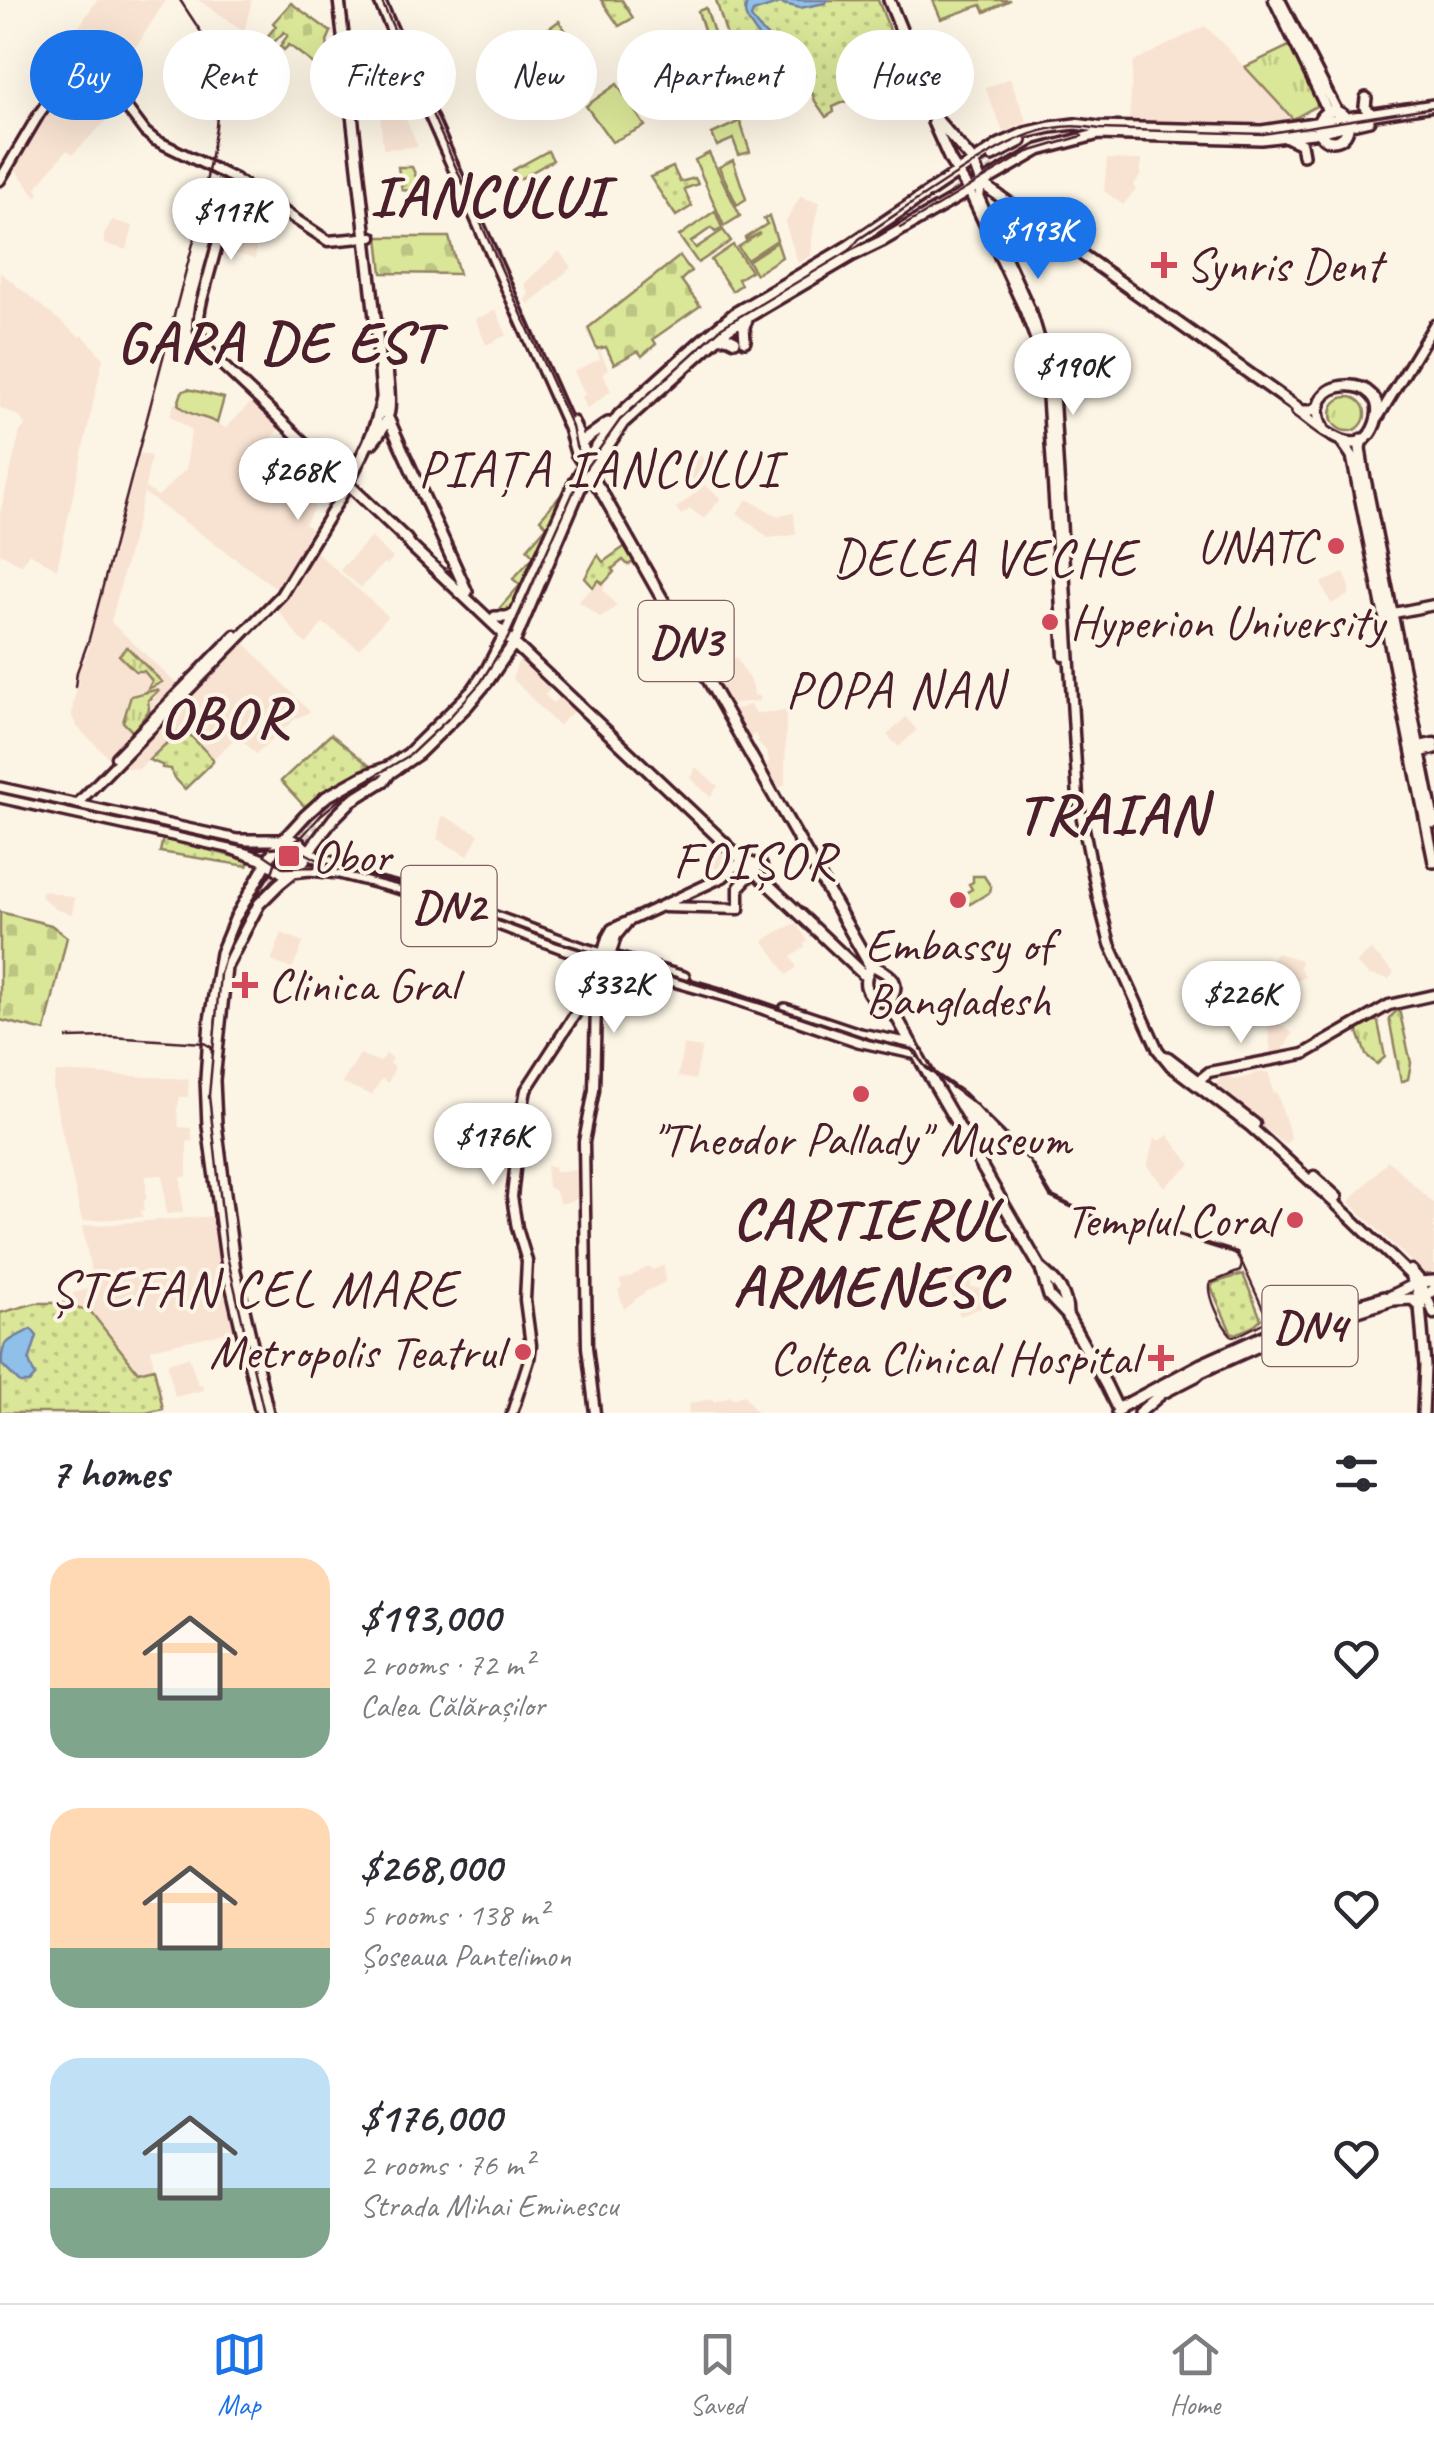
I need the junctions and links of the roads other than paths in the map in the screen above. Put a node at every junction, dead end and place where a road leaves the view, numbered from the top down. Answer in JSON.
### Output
{"nodes":[{"id":1,"x":342,"y":0,"type":"edge"},
{"id":2,"x":382,"y":0,"type":"edge"},
{"id":3,"x":887,"y":0,"type":"edge"},
{"id":4,"x":1277,"y":0,"type":"edge"},
{"id":5,"x":1366,"y":98,"type":"dead end"},
{"id":6,"x":1434,"y":108,"type":"edge"},
{"id":7,"x":1332,"y":112,"type":"junction"},
{"id":8,"x":1368,"y":118,"type":"junction"},
{"id":9,"x":1347,"y":122,"type":"junction"},
{"id":10,"x":1319,"y":127,"type":"junction"},
{"id":11,"x":1099,"y":130,"type":"junction"},
{"id":12,"x":1362,"y":133,"type":"dead end"},
{"id":13,"x":1284,"y":137,"type":"junction"},
{"id":14,"x":1303,"y":155,"type":"dead end"},
{"id":15,"x":992,"y":156,"type":"tunnel mouth"},
{"id":16,"x":973,"y":161,"type":"junction"},
{"id":17,"x":999,"y":166,"type":"tunnel mouth"},
{"id":18,"x":957,"y":172,"type":"junction"},
{"id":19,"x":0,"y":180,"type":"edge"},
{"id":20,"x":239,"y":185,"type":"junction"},
{"id":21,"x":976,"y":188,"type":"junction"},
{"id":22,"x":952,"y":192,"type":"junction"},
{"id":23,"x":980,"y":207,"type":"junction"},
{"id":24,"x":369,"y":238,"type":"junction"},
{"id":25,"x":849,"y":252,"type":"junction"},
{"id":26,"x":750,"y":316,"type":"junction"},
{"id":27,"x":1434,"y":324,"type":"edge"},
{"id":28,"x":715,"y":339,"type":"junction"},
{"id":29,"x":1390,"y":395,"type":"junction"},
{"id":30,"x":382,"y":398,"type":"junction"},
{"id":31,"x":1373,"y":398,"type":"junction"},
{"id":32,"x":1320,"y":405,"type":"junction"},
{"id":33,"x":390,"y":408,"type":"junction"},
{"id":34,"x":619,"y":416,"type":"junction"},
{"id":35,"x":1376,"y":420,"type":"junction"},
{"id":36,"x":388,"y":422,"type":"junction"},
{"id":37,"x":1324,"y":430,"type":"junction"},
{"id":38,"x":377,"y":438,"type":"junction"},
{"id":39,"x":1362,"y":439,"type":"junction"},
{"id":40,"x":580,"y":441,"type":"junction"},
{"id":41,"x":1340,"y":442,"type":"junction"},
{"id":42,"x":399,"y":444,"type":"junction"},
{"id":43,"x":367,"y":449,"type":"junction"},
{"id":44,"x":588,"y":467,"type":"junction"},
{"id":45,"x":344,"y":481,"type":"junction"},
{"id":46,"x":581,"y":486,"type":"junction"},
{"id":47,"x":599,"y":488,"type":"junction"},
{"id":48,"x":438,"y":567,"type":"junction"},
{"id":49,"x":466,"y":592,"type":"junction"},
{"id":50,"x":280,"y":593,"type":"junction"},
{"id":51,"x":1432,"y":604,"type":"edge"},
{"id":52,"x":1388,"y":614,"type":"junction"},
{"id":53,"x":495,"y":617,"type":"junction"},
{"id":54,"x":519,"y":617,"type":"junction"},
{"id":55,"x":510,"y":636,"type":"junction"},
{"id":56,"x":527,"y":653,"type":"junction"},
{"id":57,"x":504,"y":658,"type":"junction"},
{"id":58,"x":1069,"y":680,"type":"junction"},
{"id":59,"x":1434,"y":746,"type":"edge"},
{"id":60,"x":1416,"y":750,"type":"junction"},
{"id":61,"x":389,"y":770,"type":"junction"},
{"id":62,"x":0,"y":788,"type":"edge"},
{"id":63,"x":0,"y":796,"type":"edge"},
{"id":64,"x":74,"y":806,"type":"junction"},
{"id":65,"x":310,"y":819,"type":"tunnel mouth"},
{"id":66,"x":1434,"y":823,"type":"edge"},
{"id":67,"x":319,"y":832,"type":"junction"},
{"id":68,"x":283,"y":840,"type":"junction"},
{"id":69,"x":308,"y":852,"type":"junction"},
{"id":70,"x":1433,"y":855,"type":"edge"},
{"id":71,"x":741,"y":858,"type":"junction"},
{"id":72,"x":330,"y":862,"type":"junction"},
{"id":73,"x":758,"y":868,"type":"junction"},
{"id":74,"x":293,"y":873,"type":"junction"},
{"id":75,"x":267,"y":874,"type":"junction"},
{"id":76,"x":681,"y":902,"type":"junction"},
{"id":77,"x":606,"y":958,"type":"junction"},
{"id":78,"x":223,"y":966,"type":"junction"},
{"id":79,"x":867,"y":969,"type":"junction"},
{"id":80,"x":598,"y":990,"type":"junction"},
{"id":81,"x":1434,"y":994,"type":"edge"},
{"id":82,"x":891,"y":1003,"type":"junction"},
{"id":83,"x":909,"y":1044,"type":"junction"},
{"id":84,"x":1210,"y":1072,"type":"junction"},
{"id":85,"x":1195,"y":1079,"type":"junction"},
{"id":86,"x":1208,"y":1087,"type":"junction"},
{"id":87,"x":1434,"y":1281,"type":"edge"},
{"id":88,"x":1418,"y":1283,"type":"junction"},
{"id":89,"x":1430,"y":1292,"type":"edge"},
{"id":90,"x":1386,"y":1301,"type":"dead end"},
{"id":91,"x":1420,"y":1306,"type":"junction"},
{"id":92,"x":1434,"y":1314,"type":"edge"},
{"id":93,"x":1334,"y":1318,"type":"junction"},
{"id":94,"x":1274,"y":1333,"type":"junction"},
{"id":95,"x":1429,"y":1360,"type":"edge"},
{"id":96,"x":1199,"y":1371,"type":"junction"},
{"id":97,"x":1124,"y":1411,"type":"edge"},
{"id":98,"x":264,"y":1413,"type":"edge"},
{"id":99,"x":512,"y":1413,"type":"edge"},
{"id":100,"x":595,"y":1413,"type":"edge"},
{"id":101,"x":1423,"y":1413,"type":"edge"}],
"edges":[{"from":1,"to":24,"type":"main road"},
{"from":2,"to":40,"type":"main road","number":"DN3"},
{"from":3,"to":16,"type":"main road"},
{"from":3,"to":18,"type":"main road"},
{"from":4,"to":7,"type":"main road"},
{"from":5,"to":8,"type":"main road"},
{"from":6,"to":8,"type":"main road"},
{"from":7,"to":9,"type":"main road"},
{"from":7,"to":10,"type":"main road"},
{"from":8,"to":9,"type":"main road"},
{"from":8,"to":12,"type":"main road"},
{"from":9,"to":10,"type":"main road"},
{"from":10,"to":11,"type":"main road"},
{"from":10,"to":13,"type":"main road"},
{"from":11,"to":13,"type":"main road"},
{"from":11,"to":15,"type":"main road"},
{"from":11,"to":16,"type":"main road"},
{"from":11,"to":17,"type":"main road"},
{"from":11,"to":21,"type":"main road"},
{"from":13,"to":14,"type":"main road"},
{"from":16,"to":18,"type":"main road"},
{"from":16,"to":21,"type":"main road"},
{"from":18,"to":21,"type":"main road"},
{"from":18,"to":25,"type":"main road"},
{"from":19,"to":20,"type":"main road"},
{"from":20,"to":24,"type":"main road"},
{"from":20,"to":45,"type":"main road"},
{"from":21,"to":22,"type":"main road"},
{"from":21,"to":23,"type":"main road"},
{"from":21,"to":32,"type":"main road"},
{"from":21,"to":37,"type":"main road"},
{"from":22,"to":23,"type":"main road"},
{"from":22,"to":25,"type":"main road"},
{"from":22,"to":25,"type":"main road"},
{"from":23,"to":58,"type":"main road"},
{"from":23,"to":58,"type":"main road"},
{"from":24,"to":30,"type":"main road"},
{"from":24,"to":33,"type":"main road"},
{"from":25,"to":26,"type":"main road"},
{"from":25,"to":34,"type":"main road"},
{"from":26,"to":28,"type":"main road"},
{"from":26,"to":28,"type":"main road"},
{"from":27,"to":29,"type":"main road"},
{"from":28,"to":44,"type":"main road"},
{"from":29,"to":31,"type":"main road"},
{"from":29,"to":35,"type":"main road"},
{"from":30,"to":36,"type":"main road"},
{"from":30,"to":43,"type":"main road"},
{"from":31,"to":32,"type":"main road"},
{"from":31,"to":35,"type":"main road"},
{"from":32,"to":37,"type":"main road"},
{"from":33,"to":36,"type":"main road"},
{"from":33,"to":42,"type":"main road"},
{"from":34,"to":40,"type":"main road"},
{"from":34,"to":44,"type":"main road"},
{"from":35,"to":39,"type":"main road"},
{"from":36,"to":38,"type":"main road"},
{"from":36,"to":42,"type":"main road"},
{"from":37,"to":41,"type":"main road"},
{"from":38,"to":42,"type":"main road"},
{"from":38,"to":43,"type":"main road"},
{"from":39,"to":41,"type":"main road"},
{"from":39,"to":52,"type":"main road"},
{"from":40,"to":44,"type":"main road","number":"DN3"},
{"from":41,"to":52,"type":"main road"},
{"from":42,"to":48,"type":"main road"},
{"from":43,"to":45,"type":"main road"},
{"from":44,"to":46,"type":"main road"},
{"from":44,"to":47,"type":"main road","number":"DN3"},
{"from":44,"to":54,"type":"main road"},
{"from":45,"to":48,"type":"main road"},
{"from":45,"to":50,"type":"main road"},
{"from":46,"to":47,"type":"main road"},
{"from":46,"to":54,"type":"main road"},
{"from":47,"to":79,"type":"main road","number":"DN3"},
{"from":48,"to":49,"type":"main road"},
{"from":48,"to":49,"type":"main road"},
{"from":48,"to":55,"type":"main road"},
{"from":49,"to":53,"type":"main road"},
{"from":50,"to":64,"type":"main road"},
{"from":50,"to":64,"type":"main road"},
{"from":51,"to":52,"type":"main road"},
{"from":52,"to":60,"type":"main road"},
{"from":53,"to":54,"type":"main road"},
{"from":53,"to":55,"type":"main road"},
{"from":54,"to":55,"type":"main road"},
{"from":54,"to":56,"type":"main road"},
{"from":55,"to":56,"type":"main road"},
{"from":55,"to":57,"type":"main road"},
{"from":55,"to":61,"type":"main road"},
{"from":56,"to":57,"type":"main road"},
{"from":56,"to":71,"type":"main road"},
{"from":57,"to":61,"type":"main road"},
{"from":58,"to":85,"type":"main road"},
{"from":59,"to":60,"type":"main road"},
{"from":60,"to":66,"type":"main road"},
{"from":60,"to":70,"type":"main road"},
{"from":61,"to":65,"type":"main road"},
{"from":61,"to":67,"type":"main road"},
{"from":61,"to":68,"type":"main road"},
{"from":62,"to":64,"type":"main road","number":"DN2"},
{"from":63,"to":64,"type":"main road","number":"DN2"},
{"from":64,"to":68,"type":"main road","number":"DN2"},
{"from":64,"to":75,"type":"main road","number":"DN2"},
{"from":67,"to":69,"type":"main road"},
{"from":67,"to":72,"type":"main road"},
{"from":68,"to":69,"type":"main road","number":"DN2"},
{"from":68,"to":75,"type":"main road"},
{"from":69,"to":72,"type":"main road","number":"DN2"},
{"from":69,"to":74,"type":"main road"},
{"from":71,"to":73,"type":"main road"},
{"from":71,"to":76,"type":"main road"},
{"from":72,"to":77,"type":"main road","number":"DN2"},
{"from":73,"to":76,"type":"main road"},
{"from":73,"to":79,"type":"main road"},
{"from":74,"to":75,"type":"main road","number":"DN2"},
{"from":74,"to":77,"type":"main road","number":"DN2"},
{"from":74,"to":78,"type":"main road"},
{"from":75,"to":78,"type":"main road"},
{"from":76,"to":77,"type":"main road"},
{"from":77,"to":80,"type":"main road"},
{"from":77,"to":83,"type":"main road","number":"DN2"},
{"from":77,"to":83,"type":"main road","number":"DN2"},
{"from":78,"to":98,"type":"main road"},
{"from":79,"to":82,"type":"main road","number":"DN3"},
{"from":79,"to":82,"type":"main road","number":"DN3"},
{"from":80,"to":99,"type":"main road"},
{"from":80,"to":100,"type":"main road"},
{"from":81,"to":84,"type":"main road"},
{"from":82,"to":83,"type":"main road","number":"DN3"},
{"from":83,"to":97,"type":"main road"},
{"from":84,"to":85,"type":"main road"},
{"from":84,"to":86,"type":"main road"},
{"from":85,"to":86,"type":"main road"},
{"from":85,"to":88,"type":"main road"},
{"from":86,"to":88,"type":"main road"},
{"from":87,"to":88,"type":"main road"},
{"from":88,"to":89,"type":"main road"},
{"from":88,"to":91,"type":"main road"},
{"from":88,"to":94,"type":"main road","number":"DN4"},
{"from":89,"to":91,"type":"main road"},
{"from":89,"to":92,"type":"main road"},
{"from":90,"to":93,"type":"main road","number":"DN4"},
{"from":91,"to":93,"type":"main road","number":"DN4"},
{"from":91,"to":95,"type":"main road"},
{"from":93,"to":94,"type":"main road","number":"DN4"},
{"from":93,"to":96,"type":"main road","number":"DN4"},
{"from":94,"to":96,"type":"main road","number":"DN4"},
{"from":95,"to":101,"type":"main road"},
{"from":96,"to":97,"type":"main road","number":"DN4"}]}
